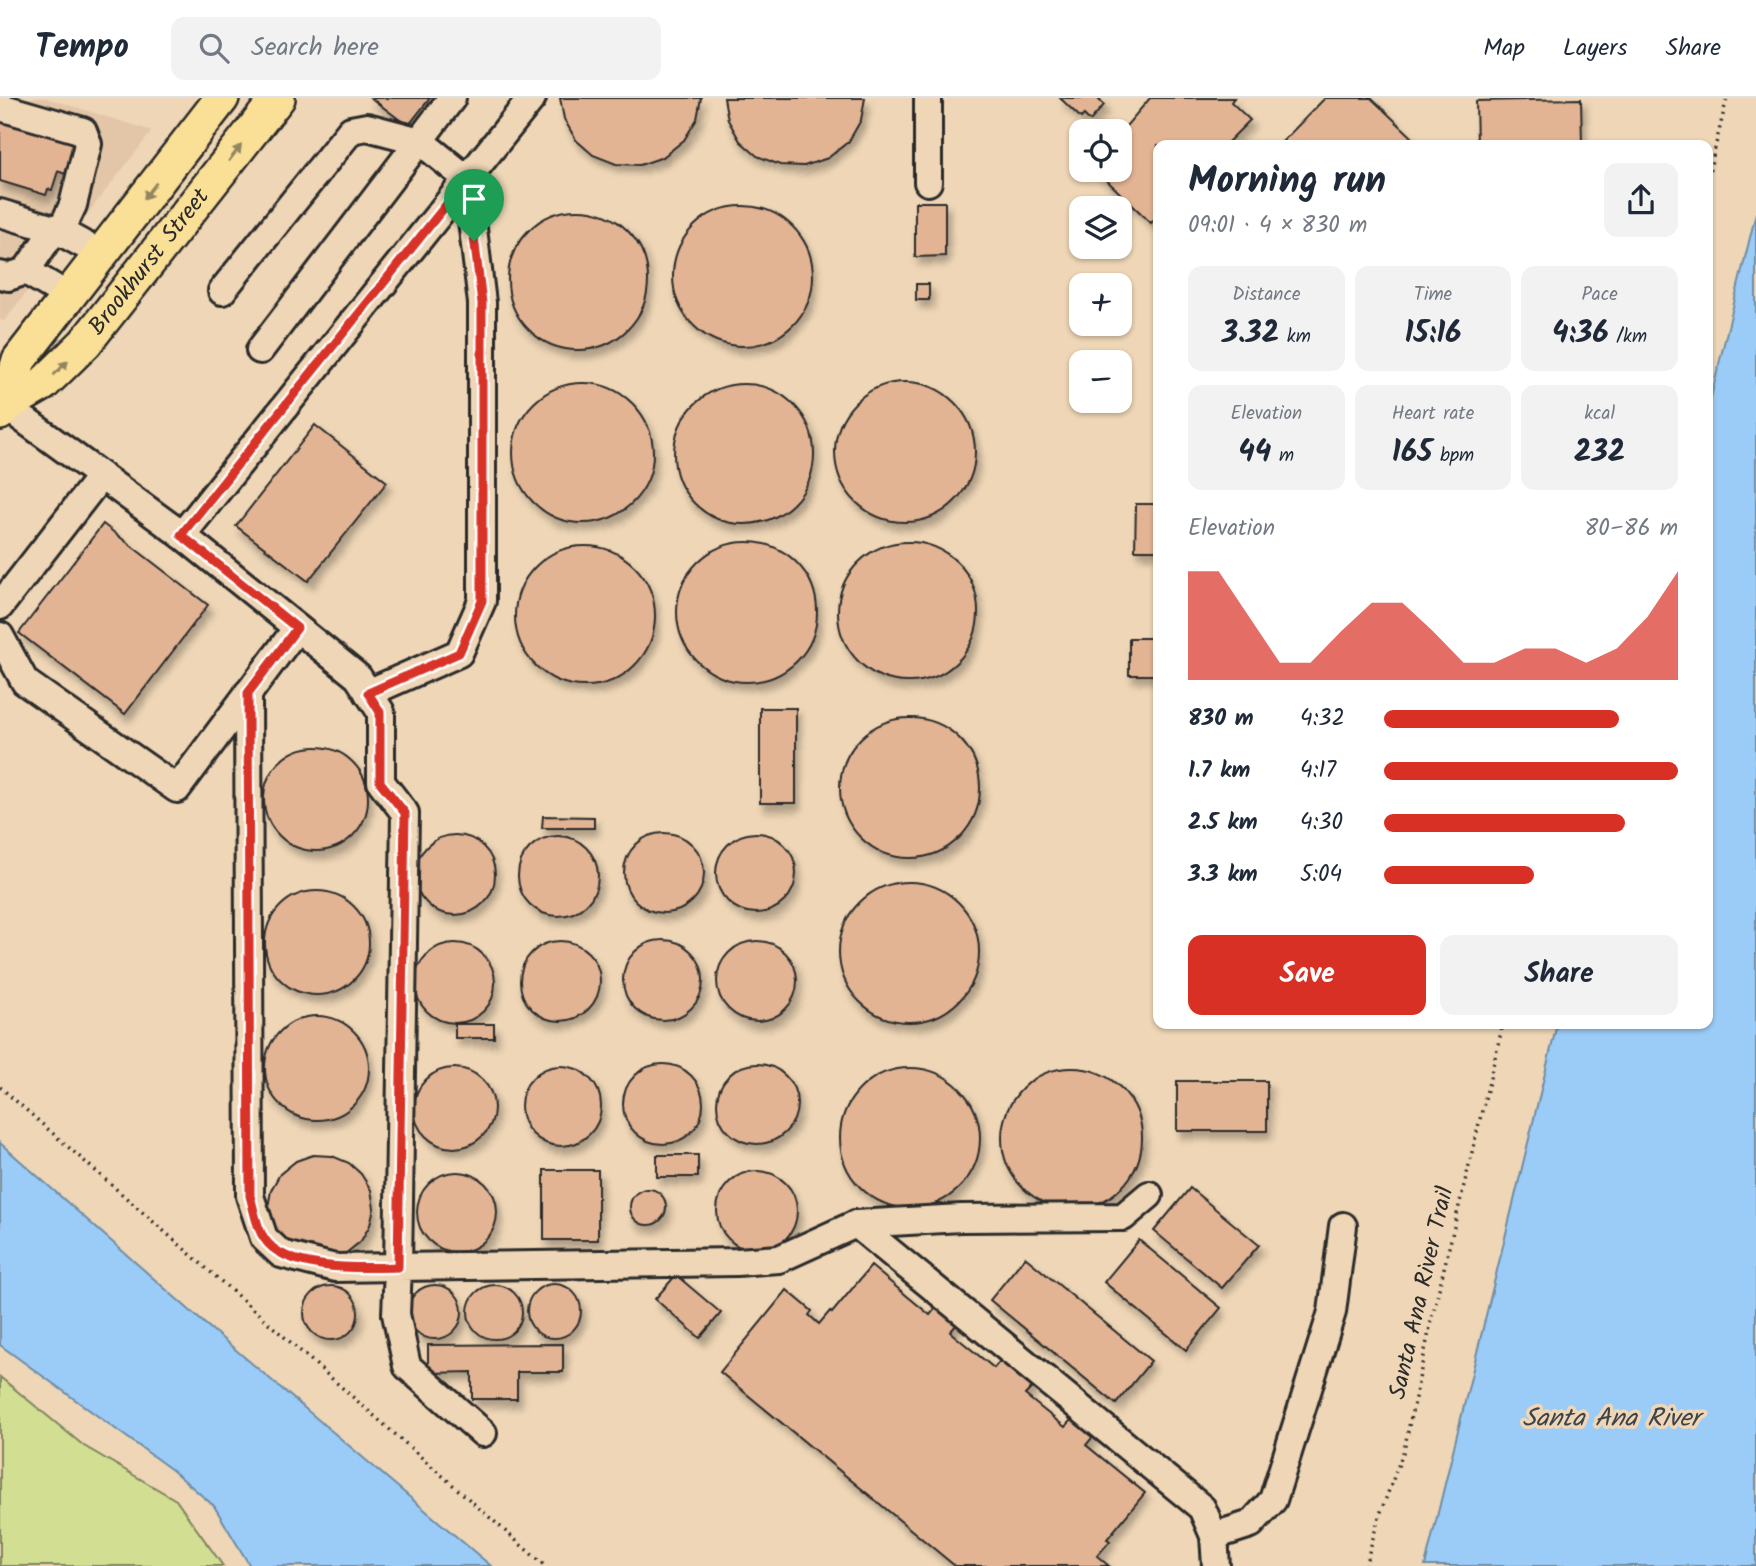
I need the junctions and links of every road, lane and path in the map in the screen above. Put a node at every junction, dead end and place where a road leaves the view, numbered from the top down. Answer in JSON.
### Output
{"nodes":[{"id":1,"x":222,"y":98,"type":"edge"},
{"id":2,"x":278,"y":98,"type":"edge"},
{"id":3,"x":452,"y":98,"type":"edge"},
{"id":4,"x":532,"y":98,"type":"edge"},
{"id":5,"x":928,"y":98,"type":"edge"},
{"id":6,"x":1727,"y":98,"type":"edge"},
{"id":7,"x":0,"y":107,"type":"edge"},
{"id":8,"x":420,"y":141,"type":"junction"},
{"id":9,"x":1713,"y":156,"type":"edge"},
{"id":10,"x":467,"y":179,"type":"junction"},
{"id":11,"x":928,"y":182,"type":"dead end"},
{"id":12,"x":0,"y":213,"type":"edge"},
{"id":13,"x":57,"y":230,"type":"junction"},
{"id":14,"x":101,"y":254,"type":"junction"},
{"id":15,"x":13,"y":273,"type":"edge"},
{"id":16,"x":222,"y":291,"type":"dead end"},
{"id":17,"x":68,"y":296,"type":"junction"},
{"id":18,"x":260,"y":350,"type":"dead end"},
{"id":19,"x":2,"y":407,"type":"edge"},
{"id":20,"x":101,"y":477,"type":"junction"},
{"id":21,"x":181,"y":535,"type":"junction"},
{"id":22,"x":0,"y":606,"type":"edge"},
{"id":23,"x":297,"y":628,"type":"junction"},
{"id":24,"x":0,"y":636,"type":"edge"},
{"id":25,"x":248,"y":693,"type":"junction"},
{"id":26,"x":368,"y":693,"type":"junction"},
{"id":27,"x":1502,"y":1029,"type":"edge"},
{"id":28,"x":0,"y":1087,"type":"edge"},
{"id":29,"x":1149,"y":1195,"type":"dead end"},
{"id":30,"x":856,"y":1224,"type":"junction"},
{"id":31,"x":1343,"y":1226,"type":"dead end"},
{"id":32,"x":398,"y":1267,"type":"junction"},
{"id":33,"x":483,"y":1433,"type":"dead end"},
{"id":34,"x":1214,"y":1536,"type":"junction"},
{"id":35,"x":545,"y":1566,"type":"edge"},
{"id":36,"x":1216,"y":1566,"type":"edge"},
{"id":37,"x":1365,"y":1566,"type":"edge"}],
"edges":[{"from":1,"to":14,"type":"main road","name":"Brookhurst Street","one_way":true},
{"from":19,"to":2,"type":"main road","name":"Brookhurst Street","one_way":true},
{"from":3,"to":8,"type":"lane"},
{"from":4,"to":10,"type":"lane"},
{"from":5,"to":11,"type":"lane"},
{"from":6,"to":9,"type":"path"},
{"from":7,"to":13,"type":"lane"},
{"from":8,"to":10,"type":"lane"},
{"from":8,"to":16,"type":"lane"},
{"from":8,"to":18,"type":"lane"},
{"from":10,"to":21,"type":"lane"},
{"from":10,"to":26,"type":"lane"},
{"from":12,"to":13,"type":"lane"},
{"from":13,"to":14,"type":"lane"},
{"from":13,"to":15,"type":"lane"},
{"from":14,"to":17,"type":"main road","name":"Brookhurst Street"},
{"from":15,"to":17,"type":"lane"},
{"from":17,"to":19,"type":"main road","name":"Brookhurst Street"},
{"from":19,"to":20,"type":"lane"},
{"from":20,"to":21,"type":"lane"},
{"from":20,"to":22,"type":"lane"},
{"from":21,"to":23,"type":"lane"},
{"from":23,"to":25,"type":"lane"},
{"from":23,"to":26,"type":"lane"},
{"from":24,"to":25,"type":"lane"},
{"from":25,"to":32,"type":"lane"},
{"from":26,"to":32,"type":"lane"},
{"from":27,"to":37,"type":"path","name":"Santa Ana River Trail"},
{"from":28,"to":35,"type":"path"},
{"from":29,"to":30,"type":"lane"},
{"from":30,"to":32,"type":"lane"},
{"from":30,"to":34,"type":"lane"},
{"from":31,"to":34,"type":"lane"},
{"from":32,"to":33,"type":"lane"},
{"from":34,"to":36,"type":"lane"}]}
